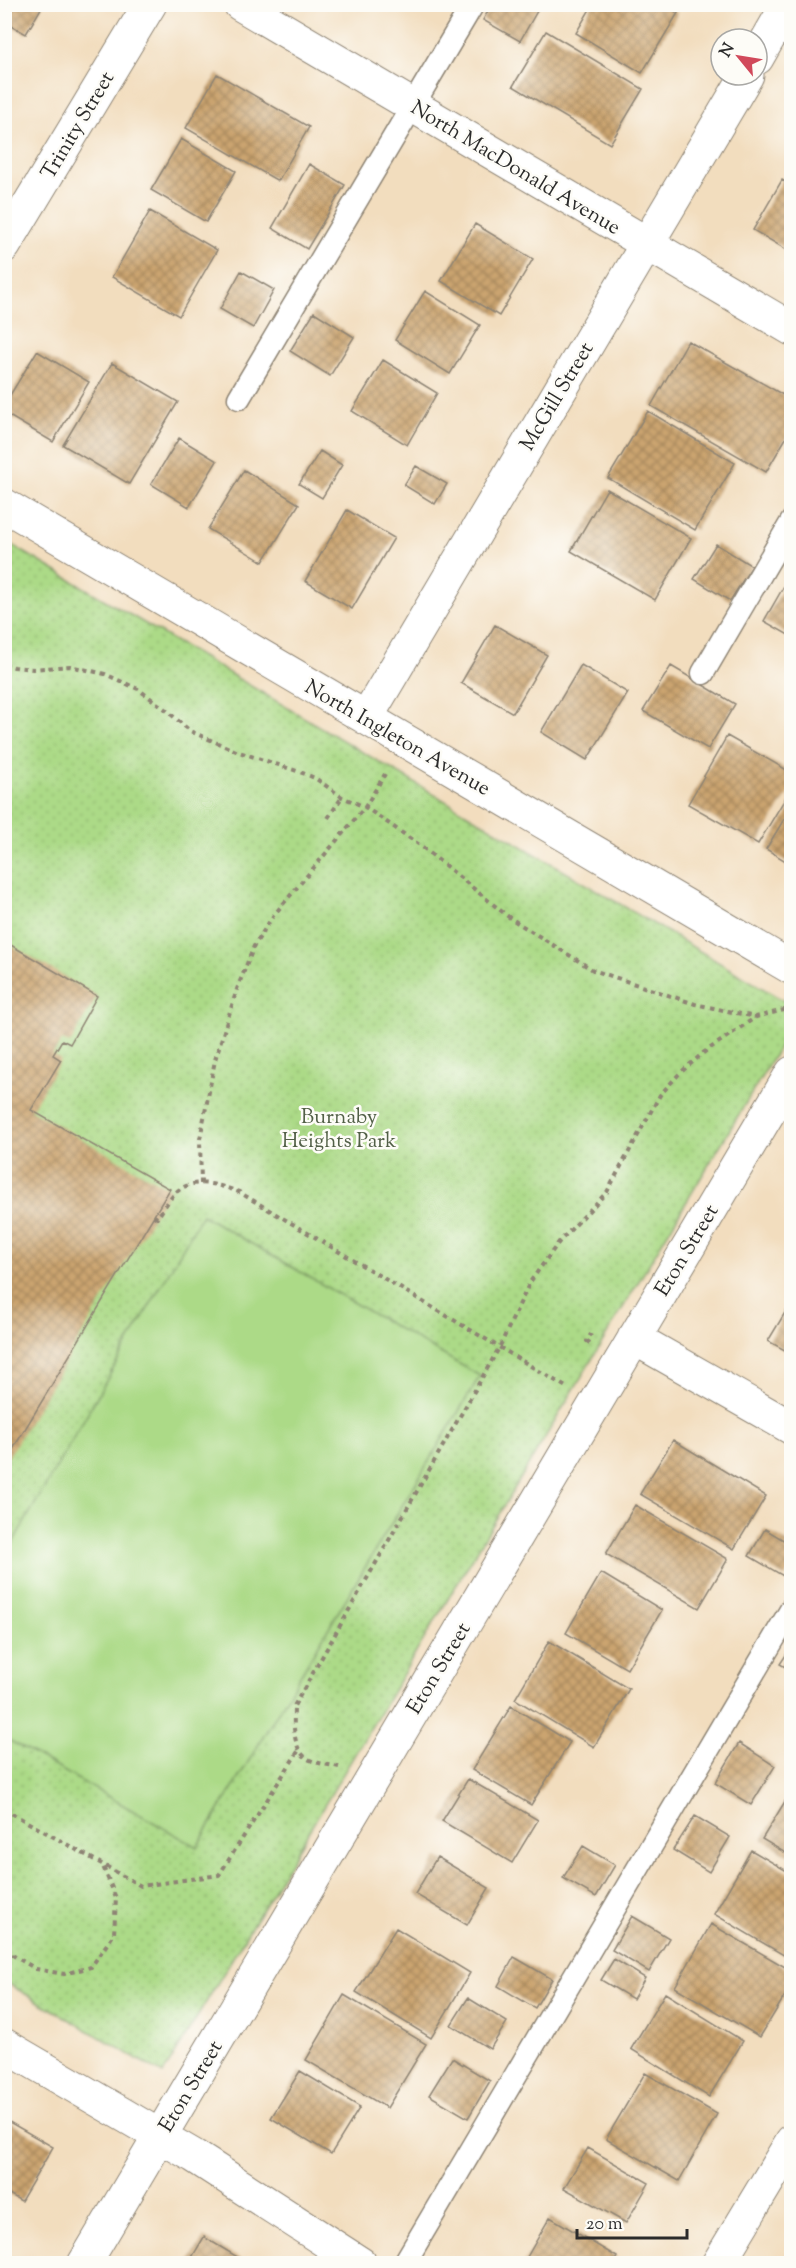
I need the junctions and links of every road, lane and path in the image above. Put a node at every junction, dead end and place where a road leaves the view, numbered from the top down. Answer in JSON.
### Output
{"nodes":[{"id":1,"x":150,"y":4,"type":"edge"},
{"id":2,"x":240,"y":4,"type":"edge"},
{"id":3,"x":473,"y":4,"type":"edge"},
{"id":4,"x":788,"y":4,"type":"edge"},
{"id":5,"x":769,"y":37,"type":"edge"},
{"id":6,"x":740,"y":87,"type":"edge"},
{"id":7,"x":413,"y":106,"type":"junction"},
{"id":8,"x":646,"y":244,"type":"junction"},
{"id":9,"x":4,"y":246,"type":"edge"},
{"id":10,"x":792,"y":329,"type":"edge"},
{"id":11,"x":239,"y":398,"type":"dead end"},
{"id":12,"x":4,"y":505,"type":"edge"},
{"id":13,"x":792,"y":521,"type":"edge"},
{"id":14,"x":4,"y":664,"type":"edge"},
{"id":15,"x":704,"y":673,"type":"dead end"},
{"id":16,"x":366,"y":718,"type":"junction"},
{"id":17,"x":385,"y":774,"type":"dead end"},
{"id":18,"x":342,"y":797,"type":"junction"},
{"id":19,"x":365,"y":807,"type":"junction"},
{"id":20,"x":327,"y":818,"type":"dead end"},
{"id":21,"x":792,"y":968,"type":"edge"},
{"id":22,"x":792,"y":1008,"type":"edge"},
{"id":23,"x":756,"y":1017,"type":"junction"},
{"id":24,"x":792,"y":1073,"type":"edge"},
{"id":25,"x":201,"y":1184,"type":"junction"},
{"id":26,"x":154,"y":1216,"type":"dead end"},
{"id":27,"x":634,"y":1338,"type":"junction"},
{"id":28,"x":499,"y":1348,"type":"junction"},
{"id":29,"x":595,"y":1402,"type":"junction"},
{"id":30,"x":792,"y":1428,"type":"edge"},
{"id":31,"x":792,"y":1608,"type":"edge"},
{"id":32,"x":299,"y":1750,"type":"junction"},
{"id":33,"x":374,"y":1776,"type":"junction"},
{"id":34,"x":4,"y":1809,"type":"edge"},
{"id":35,"x":12,"y":1813,"type":"junction"},
{"id":36,"x":4,"y":1814,"type":"edge"},
{"id":37,"x":101,"y":1864,"type":"junction"},
{"id":38,"x":4,"y":1950,"type":"edge"},
{"id":39,"x":4,"y":2045,"type":"edge"},
{"id":40,"x":160,"y":2137,"type":"junction"},
{"id":41,"x":792,"y":2141,"type":"edge"},
{"id":42,"x":84,"y":2264,"type":"edge"},
{"id":43,"x":361,"y":2264,"type":"edge"},
{"id":44,"x":404,"y":2264,"type":"edge"},
{"id":45,"x":718,"y":2264,"type":"edge"}],
"edges":[{"from":1,"to":9,"type":"street","name":"Trinity Street"},
{"from":2,"to":7,"type":"street","name":"North MacDonald Avenue"},
{"from":3,"to":7,"type":"lane"},
{"from":4,"to":5,"type":"street"},
{"from":6,"to":8,"type":"street","name":"McGill Street"},
{"from":7,"to":8,"type":"street","name":"North MacDonald Avenue"},
{"from":7,"to":11,"type":"lane"},
{"from":8,"to":10,"type":"street","name":"North MacDonald Avenue"},
{"from":8,"to":16,"type":"street","name":"McGill Street"},
{"from":12,"to":16,"type":"street","name":"North Ingleton Avenue"},
{"from":13,"to":15,"type":"lane"},
{"from":14,"to":18,"type":"path"},
{"from":16,"to":21,"type":"street","name":"North Ingleton Avenue"},
{"from":17,"to":19,"type":"path"},
{"from":18,"to":19,"type":"path"},
{"from":18,"to":20,"type":"path"},
{"from":19,"to":23,"type":"path"},
{"from":19,"to":25,"type":"path"},
{"from":22,"to":23,"type":"path"},
{"from":23,"to":28,"type":"path"},
{"from":24,"to":27,"type":"street","name":"Eton Street"},
{"from":25,"to":26,"type":"path"},
{"from":25,"to":28,"type":"path"},
{"from":27,"to":29,"type":"street","name":"Eton Street"},
{"from":27,"to":30,"type":"street"},
{"from":28,"to":29,"type":"path"},
{"from":28,"to":32,"type":"path"},
{"from":29,"to":33,"type":"street","name":"Eton Street"},
{"from":31,"to":44,"type":"lane"},
{"from":32,"to":33,"type":"path"},
{"from":32,"to":37,"type":"path"},
{"from":33,"to":40,"type":"street","name":"Eton Street"},
{"from":34,"to":35,"type":"path"},
{"from":35,"to":36,"type":"path"},
{"from":35,"to":37,"type":"path"},
{"from":37,"to":38,"type":"path"},
{"from":39,"to":40,"type":"street"},
{"from":40,"to":42,"type":"street","name":"Eton Street"},
{"from":40,"to":43,"type":"street"},
{"from":41,"to":45,"type":"street"}]}
